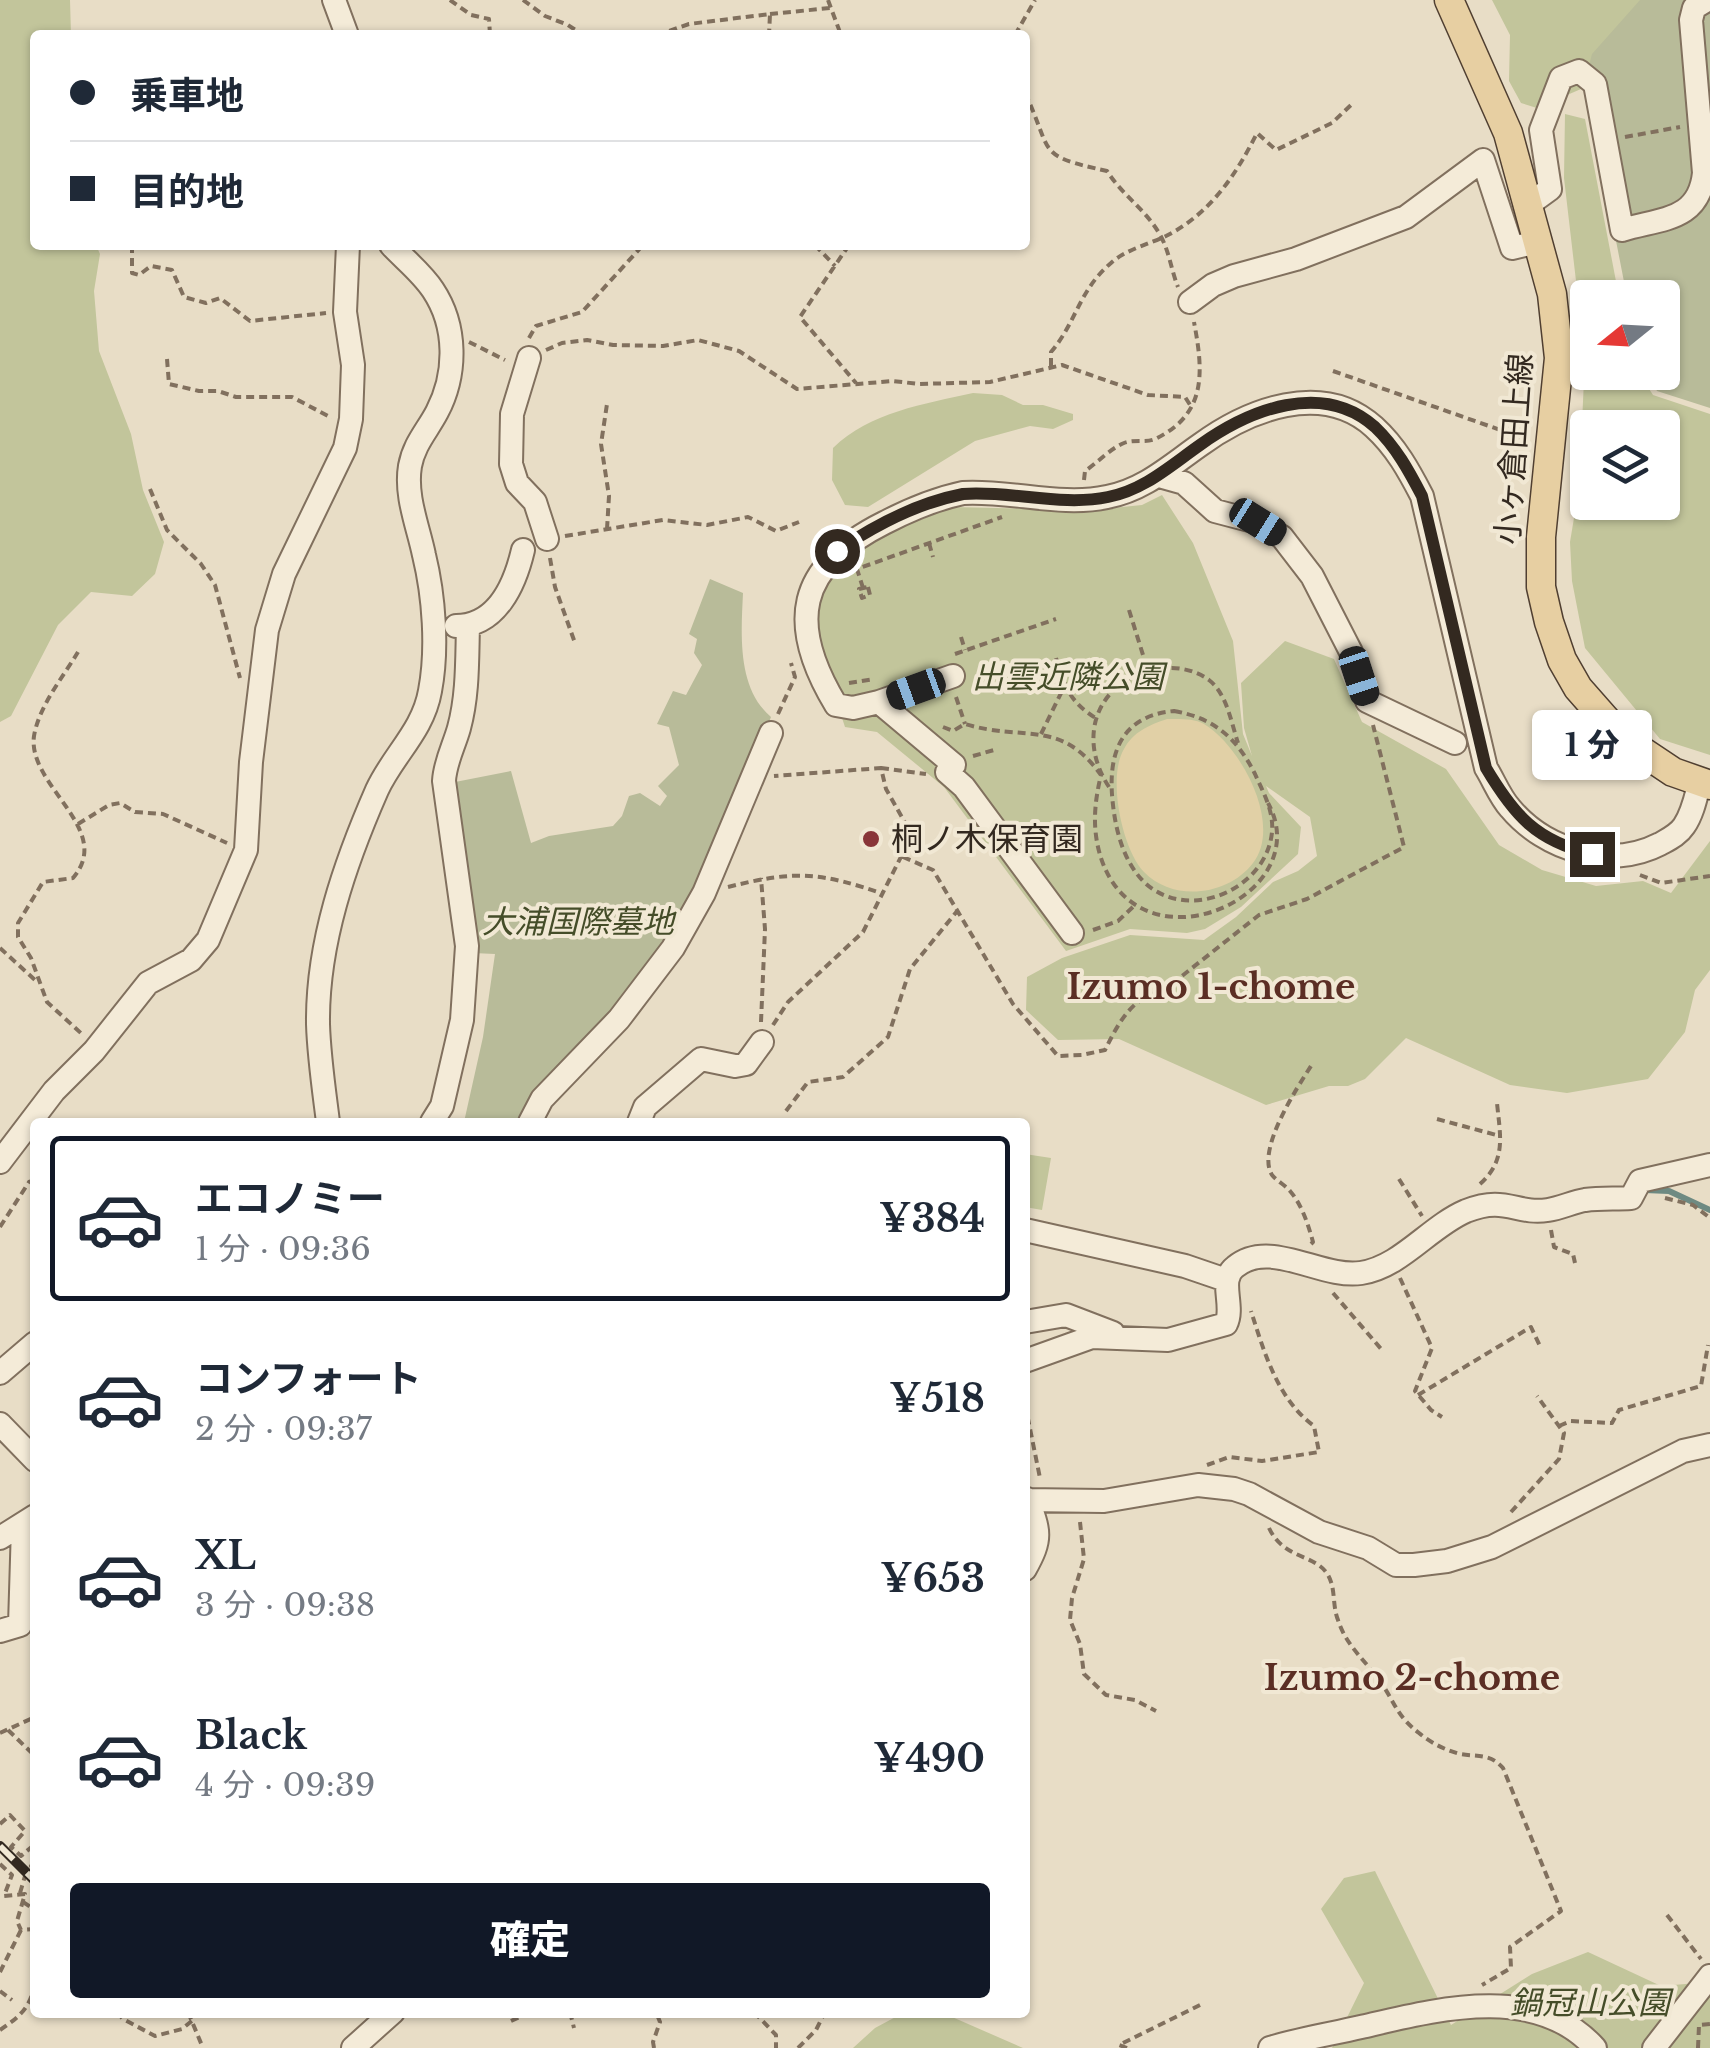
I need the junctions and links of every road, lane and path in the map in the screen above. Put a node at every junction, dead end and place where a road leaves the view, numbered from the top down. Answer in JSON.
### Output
{"nodes":[{"id":1,"x":334,"y":0,"type":"edge"},
{"id":2,"x":450,"y":0,"type":"edge"},
{"id":3,"x":523,"y":0,"type":"edge"},
{"id":4,"x":828,"y":0,"type":"edge"},
{"id":5,"x":1035,"y":0,"type":"edge"},
{"id":6,"x":1449,"y":0,"type":"edge"},
{"id":7,"x":1707,"y":0,"type":"edge"},
{"id":8,"x":830,"y":8,"type":"junction"},
{"id":9,"x":770,"y":14,"type":"junction"},
{"id":10,"x":345,"y":30,"type":"edge"},
{"id":11,"x":490,"y":30,"type":"edge"},
{"id":12,"x":576,"y":30,"type":"edge"},
{"id":13,"x":672,"y":30,"type":"edge"},
{"id":14,"x":770,"y":30,"type":"edge"},
{"id":15,"x":839,"y":30,"type":"edge"},
{"id":16,"x":1018,"y":30,"type":"edge"},
{"id":17,"x":1352,"y":104,"type":"dead end"},
{"id":18,"x":1030,"y":106,"type":"edge"},
{"id":19,"x":1700,"y":124,"type":"junction"},
{"id":20,"x":1606,"y":140,"type":"junction"},
{"id":21,"x":1528,"y":206,"type":"junction"},
{"id":22,"x":1162,"y":238,"type":"junction"},
{"id":23,"x":1538,"y":242,"type":"junction"},
{"id":24,"x":132,"y":250,"type":"edge"},
{"id":25,"x":348,"y":250,"type":"edge"},
{"id":26,"x":397,"y":250,"type":"edge"},
{"id":27,"x":638,"y":250,"type":"edge"},
{"id":28,"x":821,"y":250,"type":"edge"},
{"id":29,"x":846,"y":250,"type":"edge"},
{"id":30,"x":835,"y":266,"type":"junction"},
{"id":31,"x":1190,"y":302,"type":"junction"},
{"id":32,"x":346,"y":312,"type":"junction"},
{"id":33,"x":451,"y":342,"type":"junction"},
{"id":34,"x":167,"y":359,"type":"dead end"},
{"id":35,"x":523,"y":359,"type":"junction"},
{"id":36,"x":1051,"y":366,"type":"junction"},
{"id":37,"x":1332,"y":371,"type":"dead end"},
{"id":38,"x":856,"y":383,"type":"junction"},
{"id":39,"x":607,"y":404,"type":"dead end"},
{"id":40,"x":1192,"y":408,"type":"junction"},
{"id":41,"x":352,"y":420,"type":"junction"},
{"id":42,"x":1550,"y":449,"type":"junction"},
{"id":43,"x":1159,"y":476,"type":"junction"},
{"id":44,"x":150,"y":488,"type":"dead end"},
{"id":45,"x":1081,"y":498,"type":"junction"},
{"id":46,"x":1007,"y":515,"type":"dead end"},
{"id":47,"x":799,"y":522,"type":"dead end"},
{"id":48,"x":606,"y":530,"type":"junction"},
{"id":49,"x":547,"y":539,"type":"junction"},
{"id":50,"x":929,"y":543,"type":"junction"},
{"id":51,"x":523,"y":550,"type":"dead end"},
{"id":52,"x":934,"y":557,"type":"dead end"},
{"id":53,"x":863,"y":588,"type":"dead end"},
{"id":54,"x":1129,"y":610,"type":"dead end"},
{"id":55,"x":432,"y":626,"type":"junction"},
{"id":56,"x":468,"y":626,"type":"junction"},
{"id":57,"x":961,"y":637,"type":"dead end"},
{"id":58,"x":575,"y":643,"type":"dead end"},
{"id":59,"x":965,"y":650,"type":"dead end"},
{"id":60,"x":78,"y":652,"type":"dead end"},
{"id":61,"x":1056,"y":658,"type":"dead end"},
{"id":62,"x":790,"y":659,"type":"dead end"},
{"id":63,"x":1148,"y":671,"type":"junction"},
{"id":64,"x":953,"y":683,"type":"joint"},
{"id":65,"x":1064,"y":685,"type":"junction"},
{"id":66,"x":261,"y":688,"type":"junction"},
{"id":67,"x":1367,"y":701,"type":"junction"},
{"id":68,"x":879,"y":702,"type":"junction"},
{"id":69,"x":1097,"y":718,"type":"junction"},
{"id":70,"x":932,"y":722,"type":"dead end"},
{"id":71,"x":965,"y":724,"type":"junction"},
{"id":72,"x":771,"y":732,"type":"joint"},
{"id":73,"x":1041,"y":734,"type":"junction"},
{"id":74,"x":1455,"y":743,"type":"dead end"},
{"id":75,"x":1240,"y":748,"type":"junction"},
{"id":76,"x":994,"y":750,"type":"dead end"},
{"id":77,"x":980,"y":754,"type":"dead end"},
{"id":78,"x":881,"y":768,"type":"junction"},
{"id":79,"x":943,"y":770,"type":"junction"},
{"id":80,"x":1101,"y":776,"type":"junction"},
{"id":81,"x":753,"y":777,"type":"junction"},
{"id":82,"x":1705,"y":783,"type":"edge"},
{"id":83,"x":1111,"y":791,"type":"junction"},
{"id":84,"x":1268,"y":803,"type":"junction"},
{"id":85,"x":78,"y":824,"type":"junction"},
{"id":86,"x":246,"y":850,"type":"junction"},
{"id":87,"x":904,"y":857,"type":"junction"},
{"id":88,"x":1640,"y":874,"type":"dead end"},
{"id":89,"x":1710,"y":876,"type":"edge"},
{"id":90,"x":761,"y":878,"type":"junction"},
{"id":91,"x":704,"y":893,"type":"junction"},
{"id":92,"x":884,"y":894,"type":"junction"},
{"id":93,"x":1135,"y":905,"type":"junction"},
{"id":94,"x":958,"y":910,"type":"junction"},
{"id":95,"x":1083,"y":932,"type":"joint"},
{"id":96,"x":0,"y":948,"type":"edge"},
{"id":97,"x":38,"y":983,"type":"junction"},
{"id":98,"x":762,"y":1042,"type":"junction"},
{"id":99,"x":94,"y":1052,"type":"junction"},
{"id":100,"x":1311,"y":1066,"type":"dead end"},
{"id":101,"x":1497,"y":1102,"type":"dead end"},
{"id":102,"x":786,"y":1111,"type":"dead end"},
{"id":103,"x":33,"y":1118,"type":"edge"},
{"id":104,"x":328,"y":1118,"type":"edge"},
{"id":105,"x":434,"y":1118,"type":"edge"},
{"id":106,"x":532,"y":1118,"type":"edge"},
{"id":107,"x":641,"y":1118,"type":"edge"},
{"id":108,"x":1437,"y":1119,"type":"dead end"},
{"id":109,"x":30,"y":1123,"type":"edge"},
{"id":110,"x":1500,"y":1136,"type":"junction"},
{"id":111,"x":0,"y":1162,"type":"edge"},
{"id":112,"x":1710,"y":1165,"type":"edge"},
{"id":113,"x":1398,"y":1179,"type":"dead end"},
{"id":114,"x":30,"y":1182,"type":"edge"},
{"id":115,"x":1634,"y":1191,"type":"junction"},
{"id":116,"x":1478,"y":1193,"type":"dead end"},
{"id":117,"x":1548,"y":1210,"type":"junction"},
{"id":118,"x":1710,"y":1218,"type":"edge"},
{"id":119,"x":1424,"y":1220,"type":"dead end"},
{"id":120,"x":0,"y":1227,"type":"edge"},
{"id":121,"x":1030,"y":1231,"type":"edge"},
{"id":122,"x":1295,"y":1245,"type":"dead end"},
{"id":123,"x":1390,"y":1261,"type":"junction"},
{"id":124,"x":1575,"y":1263,"type":"dead end"},
{"id":125,"x":1313,"y":1269,"type":"junction"},
{"id":126,"x":1226,"y":1280,"type":"junction"},
{"id":127,"x":1030,"y":1321,"type":"edge"},
{"id":128,"x":1120,"y":1336,"type":"junction"},
{"id":129,"x":1708,"y":1345,"type":"edge"},
{"id":130,"x":1540,"y":1346,"type":"dead end"},
{"id":131,"x":30,"y":1347,"type":"edge"},
{"id":132,"x":1382,"y":1350,"type":"dead end"},
{"id":133,"x":1030,"y":1359,"type":"edge"},
{"id":134,"x":0,"y":1373,"type":"edge"},
{"id":135,"x":1418,"y":1395,"type":"junction"},
{"id":136,"x":1537,"y":1396,"type":"dead end"},
{"id":137,"x":1442,"y":1417,"type":"dead end"},
{"id":138,"x":0,"y":1424,"type":"edge"},
{"id":139,"x":1558,"y":1426,"type":"junction"},
{"id":140,"x":1710,"y":1445,"type":"edge"},
{"id":141,"x":30,"y":1455,"type":"edge"},
{"id":142,"x":1030,"y":1473,"type":"edge"},
{"id":143,"x":1182,"y":1487,"type":"junction"},
{"id":144,"x":1032,"y":1500,"type":"edge"},
{"id":145,"x":1080,"y":1502,"type":"junction"},
{"id":146,"x":1266,"y":1504,"type":"junction"},
{"id":147,"x":29,"y":1521,"type":"edge"},
{"id":148,"x":1513,"y":1537,"type":"junction"},
{"id":149,"x":0,"y":1538,"type":"edge"},
{"id":150,"x":1030,"y":1559,"type":"edge"},
{"id":151,"x":18,"y":1631,"type":"edge"},
{"id":152,"x":1156,"y":1711,"type":"dead end"},
{"id":153,"x":30,"y":1719,"type":"edge"},
{"id":154,"x":8,"y":1730,"type":"junction"},
{"id":155,"x":0,"y":1734,"type":"edge"},
{"id":156,"x":30,"y":1751,"type":"edge"},
{"id":157,"x":0,"y":1824,"type":"edge"},
{"id":158,"x":30,"y":1848,"type":"edge"},
{"id":159,"x":0,"y":1864,"type":"edge"},
{"id":160,"x":30,"y":1872,"type":"edge"},
{"id":161,"x":2,"y":1899,"type":"edge"},
{"id":162,"x":30,"y":1908,"type":"edge"},
{"id":163,"x":1667,"y":1914,"type":"dead end"},
{"id":164,"x":30,"y":1929,"type":"edge"},
{"id":165,"x":20,"y":1930,"type":"junction"},
{"id":166,"x":0,"y":1972,"type":"edge"},
{"id":167,"x":1710,"y":1974,"type":"edge"},
{"id":168,"x":0,"y":1991,"type":"edge"},
{"id":169,"x":12,"y":2000,"type":"dead end"},
{"id":170,"x":30,"y":2002,"type":"edge"},
{"id":171,"x":1200,"y":2004,"type":"dead end"},
{"id":172,"x":1445,"y":2009,"type":"junction"},
{"id":173,"x":122,"y":2018,"type":"edge"},
{"id":174,"x":386,"y":2018,"type":"edge"},
{"id":175,"x":517,"y":2018,"type":"edge"},
{"id":176,"x":572,"y":2018,"type":"edge"},
{"id":177,"x":658,"y":2018,"type":"edge"},
{"id":178,"x":760,"y":2018,"type":"edge"},
{"id":179,"x":822,"y":2018,"type":"edge"},
{"id":180,"x":193,"y":2020,"type":"joint"},
{"id":181,"x":510,"y":2021,"type":"dead end"},
{"id":182,"x":1710,"y":2024,"type":"edge"},
{"id":183,"x":574,"y":2028,"type":"dead end"},
{"id":184,"x":0,"y":2030,"type":"edge"},
{"id":185,"x":203,"y":2048,"type":"edge"},
{"id":186,"x":353,"y":2048,"type":"edge"},
{"id":187,"x":654,"y":2048,"type":"edge"},
{"id":188,"x":776,"y":2048,"type":"edge"},
{"id":189,"x":798,"y":2048,"type":"edge"},
{"id":190,"x":1127,"y":2048,"type":"edge"},
{"id":191,"x":1270,"y":2048,"type":"edge"},
{"id":192,"x":1595,"y":2048,"type":"edge"},
{"id":193,"x":1654,"y":2048,"type":"edge"},
{"id":194,"x":1698,"y":2048,"type":"edge"}],
"edges":[{"from":1,"to":10,"type":"street"},
{"from":2,"to":11,"type":"path"},
{"from":3,"to":12,"type":"path"},
{"from":4,"to":8,"type":"path"},
{"from":5,"to":16,"type":"path"},
{"from":6,"to":21,"type":"main road","name":"小ヶ倉田上線"},
{"from":7,"to":19,"type":"street"},
{"from":8,"to":9,"type":"path"},
{"from":8,"to":15,"type":"path"},
{"from":9,"to":13,"type":"path"},
{"from":9,"to":14,"type":"path"},
{"from":17,"to":22,"type":"path"},
{"from":18,"to":22,"type":"path"},
{"from":19,"to":20,"type":"path"},
{"from":19,"to":20,"type":"street"},
{"from":20,"to":21,"type":"street"},
{"from":21,"to":23,"type":"main road","name":"小ヶ倉田上線"},
{"from":22,"to":31,"type":"path"},
{"from":22,"to":36,"type":"path"},
{"from":23,"to":31,"type":"street"},
{"from":23,"to":42,"type":"main road","name":"小ヶ倉田上線"},
{"from":24,"to":32,"type":"path"},
{"from":25,"to":32,"type":"street"},
{"from":26,"to":33,"type":"street"},
{"from":27,"to":35,"type":"path"},
{"from":28,"to":30,"type":"path"},
{"from":29,"to":30,"type":"path"},
{"from":30,"to":38,"type":"path"},
{"from":31,"to":40,"type":"path"},
{"from":32,"to":41,"type":"street"},
{"from":33,"to":35,"type":"path"},
{"from":33,"to":55,"type":"street"},
{"from":34,"to":41,"type":"path"},
{"from":35,"to":38,"type":"path"},
{"from":35,"to":49,"type":"street"},
{"from":36,"to":38,"type":"path"},
{"from":36,"to":40,"type":"path"},
{"from":37,"to":42,"type":"path"},
{"from":39,"to":48,"type":"path"},
{"from":40,"to":45,"type":"path"},
{"from":41,"to":66,"type":"street"},
{"from":42,"to":82,"type":"main road","name":"小ヶ倉田上線"},
{"from":43,"to":45,"type":"street"},
{"from":43,"to":67,"type":"street"},
{"from":43,"to":82,"type":"street"},
{"from":44,"to":66,"type":"path"},
{"from":45,"to":68,"type":"street"},
{"from":46,"to":50,"type":"path"},
{"from":47,"to":48,"type":"path"},
{"from":48,"to":49,"type":"path"},
{"from":49,"to":58,"type":"path"},
{"from":50,"to":52,"type":"path"},
{"from":50,"to":53,"type":"path"},
{"from":51,"to":56,"type":"street"},
{"from":54,"to":63,"type":"path"},
{"from":55,"to":56,"type":"street"},
{"from":55,"to":104,"type":"street"},
{"from":56,"to":105,"type":"street"},
{"from":57,"to":59,"type":"path"},
{"from":60,"to":85,"type":"path"},
{"from":61,"to":65,"type":"path"},
{"from":62,"to":72,"type":"path"},
{"from":63,"to":69,"type":"path"},
{"from":63,"to":75,"type":"path"},
{"from":64,"to":68,"type":"street"},
{"from":64,"to":71,"type":"path"},
{"from":65,"to":69,"type":"path"},
{"from":65,"to":73,"type":"path"},
{"from":66,"to":86,"type":"street"},
{"from":67,"to":74,"type":"street"},
{"from":67,"to":94,"type":"path"},
{"from":68,"to":79,"type":"street"},
{"from":69,"to":80,"type":"path"},
{"from":70,"to":71,"type":"path"},
{"from":71,"to":73,"type":"path"},
{"from":72,"to":81,"type":"street"},
{"from":73,"to":80,"type":"path"},
{"from":75,"to":83,"type":"path"},
{"from":75,"to":84,"type":"path"},
{"from":76,"to":77,"type":"path"},
{"from":78,"to":79,"type":"path"},
{"from":78,"to":81,"type":"path"},
{"from":78,"to":87,"type":"path"},
{"from":79,"to":95,"type":"street"},
{"from":80,"to":83,"type":"path"},
{"from":80,"to":93,"type":"path"},
{"from":81,"to":91,"type":"street"},
{"from":83,"to":84,"type":"path"},
{"from":84,"to":93,"type":"path"},
{"from":85,"to":86,"type":"path"},
{"from":85,"to":97,"type":"path"},
{"from":86,"to":99,"type":"street"},
{"from":87,"to":92,"type":"path"},
{"from":87,"to":94,"type":"path"},
{"from":88,"to":89,"type":"path"},
{"from":90,"to":91,"type":"path"},
{"from":90,"to":92,"type":"path"},
{"from":90,"to":98,"type":"path"},
{"from":91,"to":106,"type":"street"},
{"from":92,"to":98,"type":"path"},
{"from":93,"to":95,"type":"path"},
{"from":94,"to":102,"type":"path"},
{"from":96,"to":97,"type":"path"},
{"from":97,"to":99,"type":"path"},
{"from":98,"to":107,"type":"street"},
{"from":99,"to":103,"type":"street"},
{"from":100,"to":122,"type":"path"},
{"from":101,"to":110,"type":"path"},
{"from":108,"to":110,"type":"path"},
{"from":109,"to":111,"type":"street"},
{"from":110,"to":116,"type":"path"},
{"from":112,"to":115,"type":"street"},
{"from":113,"to":119,"type":"path"},
{"from":114,"to":120,"type":"path"},
{"from":115,"to":117,"type":"street"},
{"from":115,"to":118,"type":"path"},
{"from":117,"to":123,"type":"street"},
{"from":117,"to":124,"type":"path"},
{"from":121,"to":126,"type":"street"},
{"from":123,"to":125,"type":"street"},
{"from":123,"to":135,"type":"path"},
{"from":125,"to":126,"type":"street"},
{"from":125,"to":132,"type":"path"},
{"from":126,"to":128,"type":"street"},
{"from":126,"to":143,"type":"path"},
{"from":127,"to":128,"type":"street"},
{"from":128,"to":133,"type":"street"},
{"from":129,"to":139,"type":"path"},
{"from":130,"to":135,"type":"path"},
{"from":131,"to":134,"type":"street"},
{"from":135,"to":137,"type":"path"},
{"from":136,"to":139,"type":"path"},
{"from":138,"to":141,"type":"street"},
{"from":139,"to":148,"type":"path"},
{"from":140,"to":148,"type":"street"},
{"from":142,"to":144,"type":"path"},
{"from":143,"to":145,"type":"street"},
{"from":143,"to":146,"type":"street"},
{"from":144,"to":145,"type":"street"},
{"from":144,"to":150,"type":"street"},
{"from":145,"to":152,"type":"path"},
{"from":146,"to":148,"type":"street"},
{"from":146,"to":172,"type":"path"},
{"from":147,"to":149,"type":"street"},
{"from":147,"to":151,"type":"street"},
{"from":153,"to":154,"type":"path"},
{"from":154,"to":155,"type":"path"},
{"from":154,"to":156,"type":"path"},
{"from":157,"to":158,"type":"path"},
{"from":159,"to":161,"type":"path"},
{"from":160,"to":162,"type":"path"},
{"from":161,"to":165,"type":"path"},
{"from":163,"to":167,"type":"path"},
{"from":164,"to":165,"type":"path"},
{"from":165,"to":166,"type":"path"},
{"from":167,"to":193,"type":"street"},
{"from":168,"to":169,"type":"path"},
{"from":170,"to":184,"type":"path"},
{"from":171,"to":190,"type":"path"},
{"from":172,"to":191,"type":"street"},
{"from":172,"to":192,"type":"street"},
{"from":173,"to":180,"type":"path"},
{"from":174,"to":186,"type":"street"},
{"from":175,"to":181,"type":"path"},
{"from":176,"to":183,"type":"path"},
{"from":177,"to":187,"type":"path"},
{"from":178,"to":188,"type":"path"},
{"from":179,"to":189,"type":"path"},
{"from":180,"to":185,"type":"path"},
{"from":182,"to":194,"type":"path"}]}
